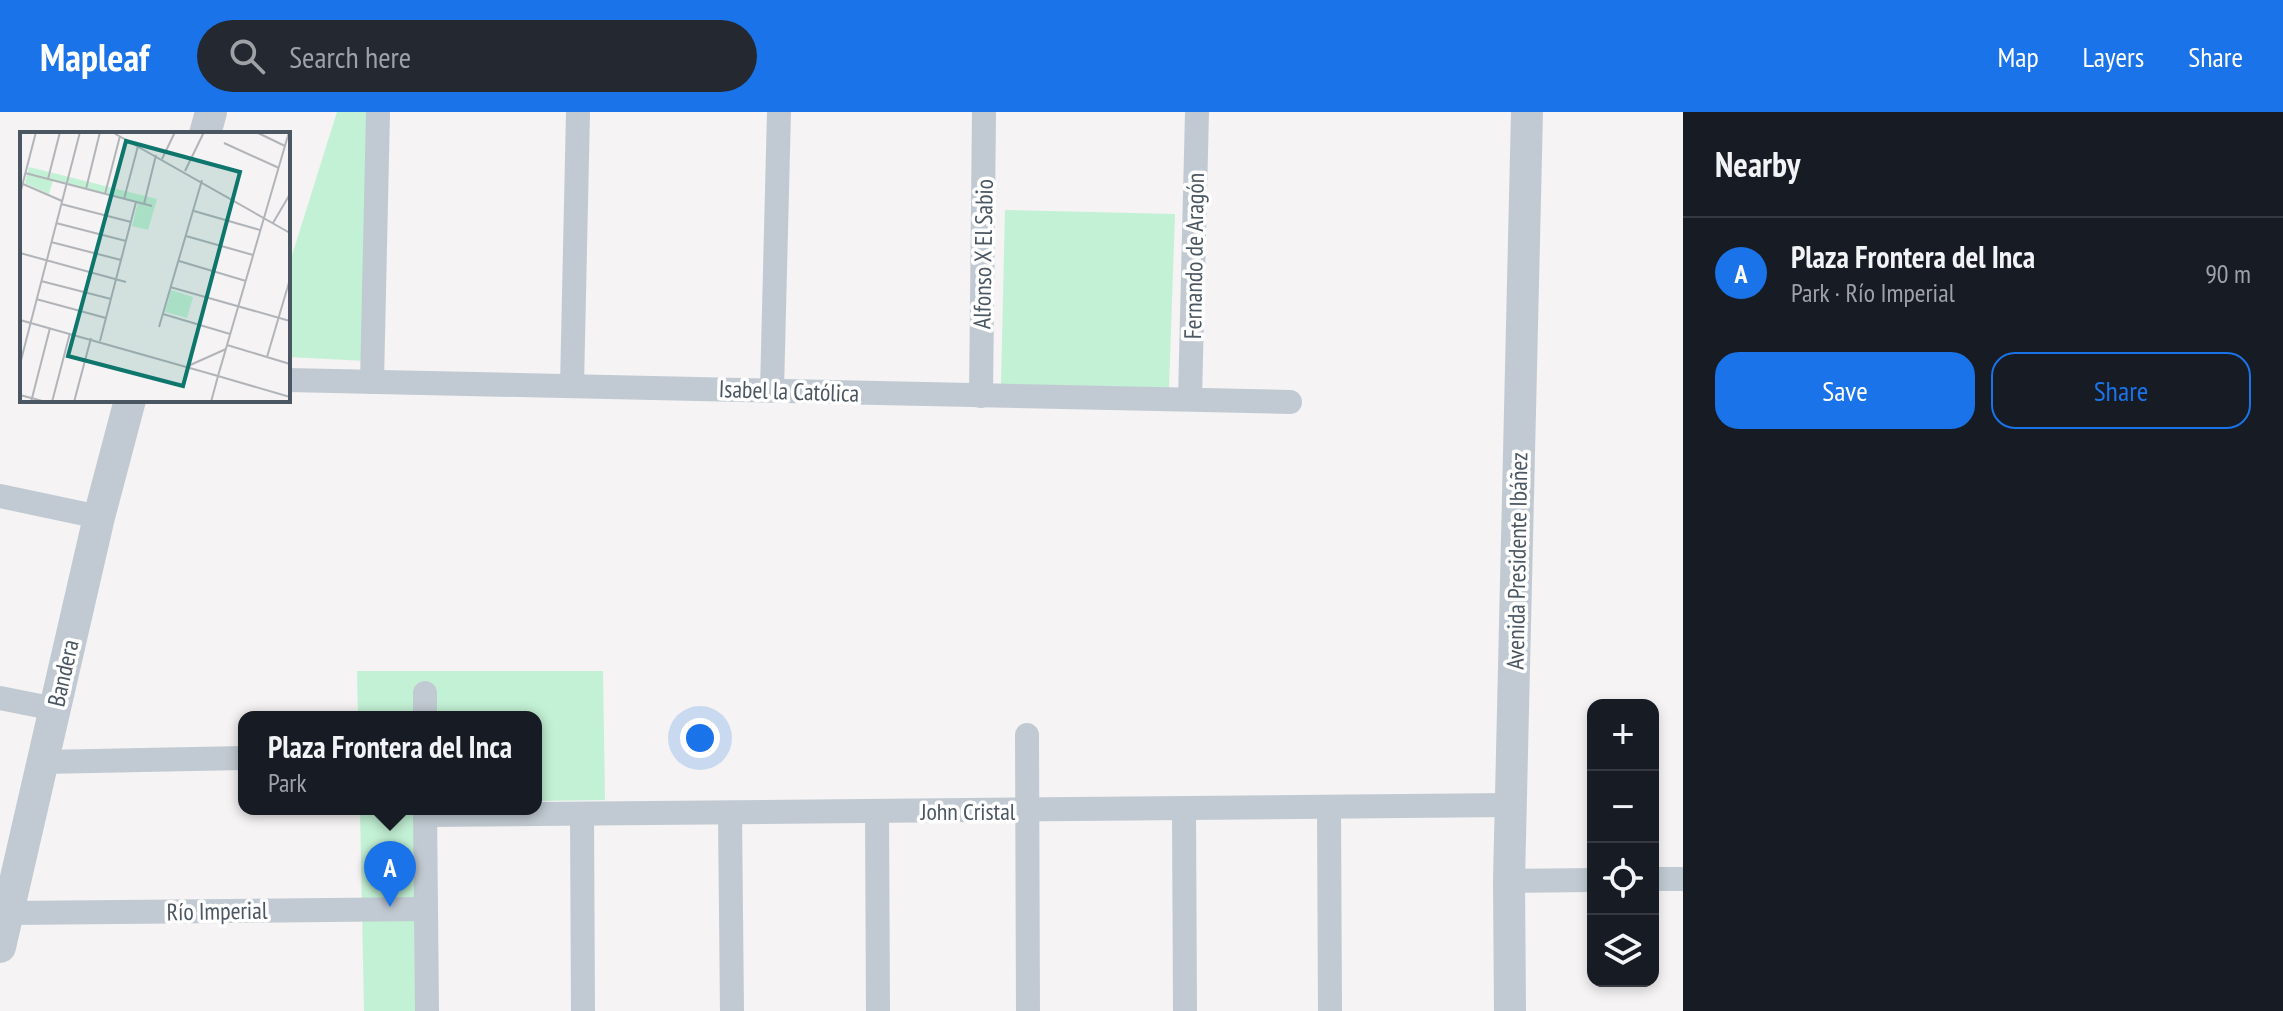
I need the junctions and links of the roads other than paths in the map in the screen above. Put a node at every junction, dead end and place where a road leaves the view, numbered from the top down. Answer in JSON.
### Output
{"nodes":[{"id":1,"x":211,"y":112,"type":"edge"},
{"id":2,"x":378,"y":112,"type":"edge"},
{"id":3,"x":578,"y":112,"type":"edge"},
{"id":4,"x":779,"y":112,"type":"edge"},
{"id":5,"x":984,"y":112,"type":"edge"},
{"id":6,"x":1197,"y":112,"type":"edge"},
{"id":7,"x":1527,"y":112,"type":"edge"},
{"id":8,"x":206,"y":132,"type":"edge"},
{"id":9,"x":290,"y":380,"type":"edge"},
{"id":10,"x":372,"y":382,"type":"junction"},
{"id":11,"x":572,"y":386,"type":"junction"},
{"id":12,"x":772,"y":390,"type":"junction"},
{"id":13,"x":981,"y":396,"type":"junction"},
{"id":14,"x":1190,"y":399,"type":"junction"},
{"id":15,"x":129,"y":402,"type":"edge"},
{"id":16,"x":1290,"y":402,"type":"dead end"},
{"id":17,"x":0,"y":496,"type":"edge"},
{"id":18,"x":99,"y":517,"type":"junction"},
{"id":19,"x":0,"y":698,"type":"edge"},
{"id":20,"x":55,"y":709,"type":"junction"},
{"id":21,"x":1027,"y":735,"type":"dead end"},
{"id":22,"x":238,"y":758,"type":"edge"},
{"id":23,"x":42,"y":762,"type":"junction"},
{"id":24,"x":1511,"y":805,"type":"junction"},
{"id":25,"x":1329,"y":808,"type":"junction"},
{"id":26,"x":1184,"y":809,"type":"junction"},
{"id":27,"x":1027,"y":810,"type":"junction"},
{"id":28,"x":877,"y":811,"type":"junction"},
{"id":29,"x":542,"y":813,"type":"edge"},
{"id":30,"x":730,"y":813,"type":"junction"},
{"id":31,"x":582,"y":814,"type":"junction"},
{"id":32,"x":425,"y":815,"type":"edge"},
{"id":33,"x":10,"y":856,"type":"edge"},
{"id":34,"x":1659,"y":879,"type":"edge"},
{"id":35,"x":1683,"y":879,"type":"edge"},
{"id":36,"x":1587,"y":880,"type":"edge"},
{"id":37,"x":1509,"y":881,"type":"junction"},
{"id":38,"x":426,"y":909,"type":"junction"},
{"id":39,"x":8,"y":913,"type":"junction"},
{"id":40,"x":0,"y":947,"type":"edge"},
{"id":41,"x":427,"y":1011,"type":"edge"},
{"id":42,"x":583,"y":1011,"type":"edge"},
{"id":43,"x":732,"y":1011,"type":"edge"},
{"id":44,"x":878,"y":1011,"type":"edge"},
{"id":45,"x":1028,"y":1011,"type":"edge"},
{"id":46,"x":1185,"y":1011,"type":"edge"},
{"id":47,"x":1330,"y":1011,"type":"edge"},
{"id":48,"x":1510,"y":1011,"type":"edge"}],
"edges":[{"from":1,"to":8,"type":"street"},
{"from":2,"to":10,"type":"street"},
{"from":3,"to":11,"type":"street"},
{"from":4,"to":12,"type":"street"},
{"from":5,"to":13,"type":"street","name":"Alfonso X El Sabio"},
{"from":6,"to":14,"type":"street","name":"Fernando de Aragón"},
{"from":7,"to":24,"type":"street","name":"Avenida Presidente Ibáñez"},
{"from":9,"to":10,"type":"street","name":"Isabel la Católica"},
{"from":10,"to":11,"type":"street","name":"Isabel la Católica"},
{"from":11,"to":12,"type":"street","name":"Isabel la Católica"},
{"from":12,"to":13,"type":"street","name":"Isabel la Católica"},
{"from":13,"to":14,"type":"street","name":"Isabel la Católica"},
{"from":14,"to":16,"type":"street","name":"Isabel la Católica"},
{"from":15,"to":18,"type":"street","name":"Bandera"},
{"from":17,"to":18,"type":"street"},
{"from":18,"to":20,"type":"street","name":"Bandera"},
{"from":19,"to":20,"type":"street"},
{"from":20,"to":23,"type":"street","name":"Bandera"},
{"from":21,"to":27,"type":"street"},
{"from":22,"to":23,"type":"street"},
{"from":23,"to":33,"type":"street","name":"Bandera"},
{"from":24,"to":25,"type":"street","name":"John Cristal"},
{"from":24,"to":37,"type":"street","name":"Avenida Presidente Ibáñez"},
{"from":25,"to":26,"type":"street","name":"John Cristal"},
{"from":25,"to":47,"type":"street"},
{"from":26,"to":27,"type":"street","name":"John Cristal"},
{"from":26,"to":46,"type":"street"},
{"from":27,"to":28,"type":"street","name":"John Cristal"},
{"from":27,"to":45,"type":"street"},
{"from":28,"to":30,"type":"street","name":"John Cristal"},
{"from":28,"to":44,"type":"street"},
{"from":29,"to":31,"type":"street","name":"John Cristal"},
{"from":30,"to":31,"type":"street","name":"John Cristal"},
{"from":30,"to":43,"type":"street"},
{"from":31,"to":42,"type":"street"},
{"from":32,"to":38,"type":"street"},
{"from":33,"to":39,"type":"street","name":"Bandera"},
{"from":34,"to":35,"type":"street"},
{"from":36,"to":37,"type":"street"},
{"from":37,"to":48,"type":"street","name":"Avenida Presidente Ibáñez"},
{"from":38,"to":39,"type":"street","name":"Río Imperial"},
{"from":38,"to":41,"type":"street"},
{"from":39,"to":40,"type":"street","name":"Bandera"}]}
